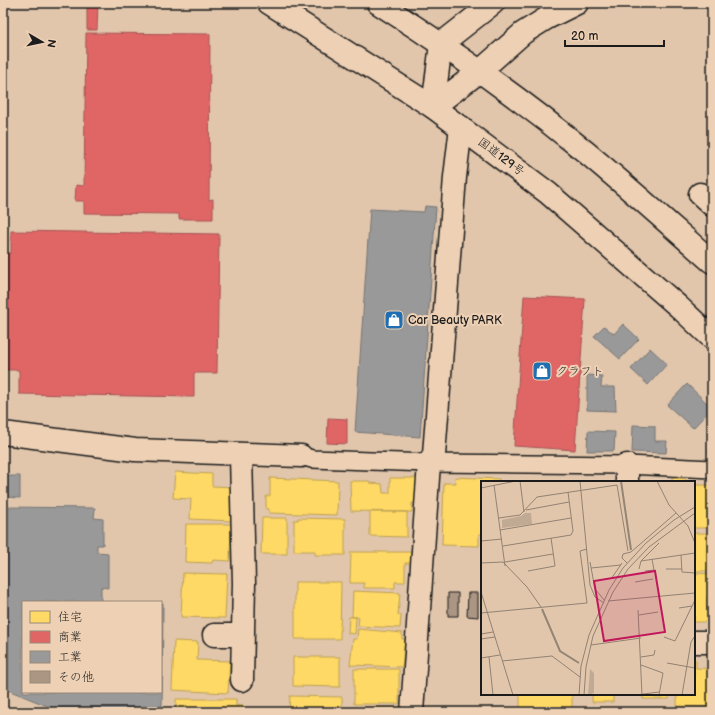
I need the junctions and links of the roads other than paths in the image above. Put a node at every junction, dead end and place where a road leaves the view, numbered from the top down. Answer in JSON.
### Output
{"nodes":[{"id":1,"x":269,"y":3,"type":"edge"},
{"id":2,"x":378,"y":3,"type":"edge"},
{"id":3,"x":493,"y":3,"type":"edge"},
{"id":4,"x":577,"y":3,"type":"edge"},
{"id":5,"x":441,"y":44,"type":"junction"},
{"id":6,"x":480,"y":71,"type":"junction"},
{"id":7,"x":432,"y":107,"type":"junction"},
{"id":8,"x":461,"y":127,"type":"junction"},
{"id":9,"x":712,"y":262,"type":"edge"},
{"id":10,"x":712,"y":338,"type":"edge"},
{"id":11,"x":3,"y":434,"type":"edge"},
{"id":12,"x":241,"y":454,"type":"junction"},
{"id":13,"x":301,"y":456,"type":"joint"},
{"id":14,"x":428,"y":463,"type":"junction"},
{"id":15,"x":712,"y":469,"type":"edge"},
{"id":16,"x":627,"y":474,"type":"edge"},
{"id":17,"x":214,"y":634,"type":"dead end"},
{"id":18,"x":242,"y":635,"type":"junction"},
{"id":19,"x":695,"y":642,"type":"edge"},
{"id":20,"x":712,"y":642,"type":"edge"},
{"id":21,"x":242,"y":680,"type":"dead end"},
{"id":22,"x":412,"y":712,"type":"edge"}],
"edges":[{"from":1,"to":7,"type":"main road","name":"国道129号"},
{"from":2,"to":5,"type":"main road"},
{"from":3,"to":5,"type":"main road"},
{"from":4,"to":6,"type":"main road"},
{"from":5,"to":6,"type":"main road"},
{"from":5,"to":7,"type":"main road"},
{"from":6,"to":7,"type":"main road"},
{"from":6,"to":9,"type":"main road"},
{"from":7,"to":8,"type":"main road","name":"国道129号"},
{"from":8,"to":10,"type":"main road","name":"国道129号"},
{"from":8,"to":14,"type":"main road"},
{"from":11,"to":12,"type":"main road"},
{"from":12,"to":13,"type":"main road"},
{"from":12,"to":18,"type":"main road"},
{"from":13,"to":14,"type":"lane"},
{"from":14,"to":16,"type":"lane"},
{"from":14,"to":22,"type":"main road"},
{"from":15,"to":16,"type":"lane"},
{"from":17,"to":18,"type":"main road"},
{"from":18,"to":21,"type":"main road"},
{"from":19,"to":20,"type":"main road"}]}
